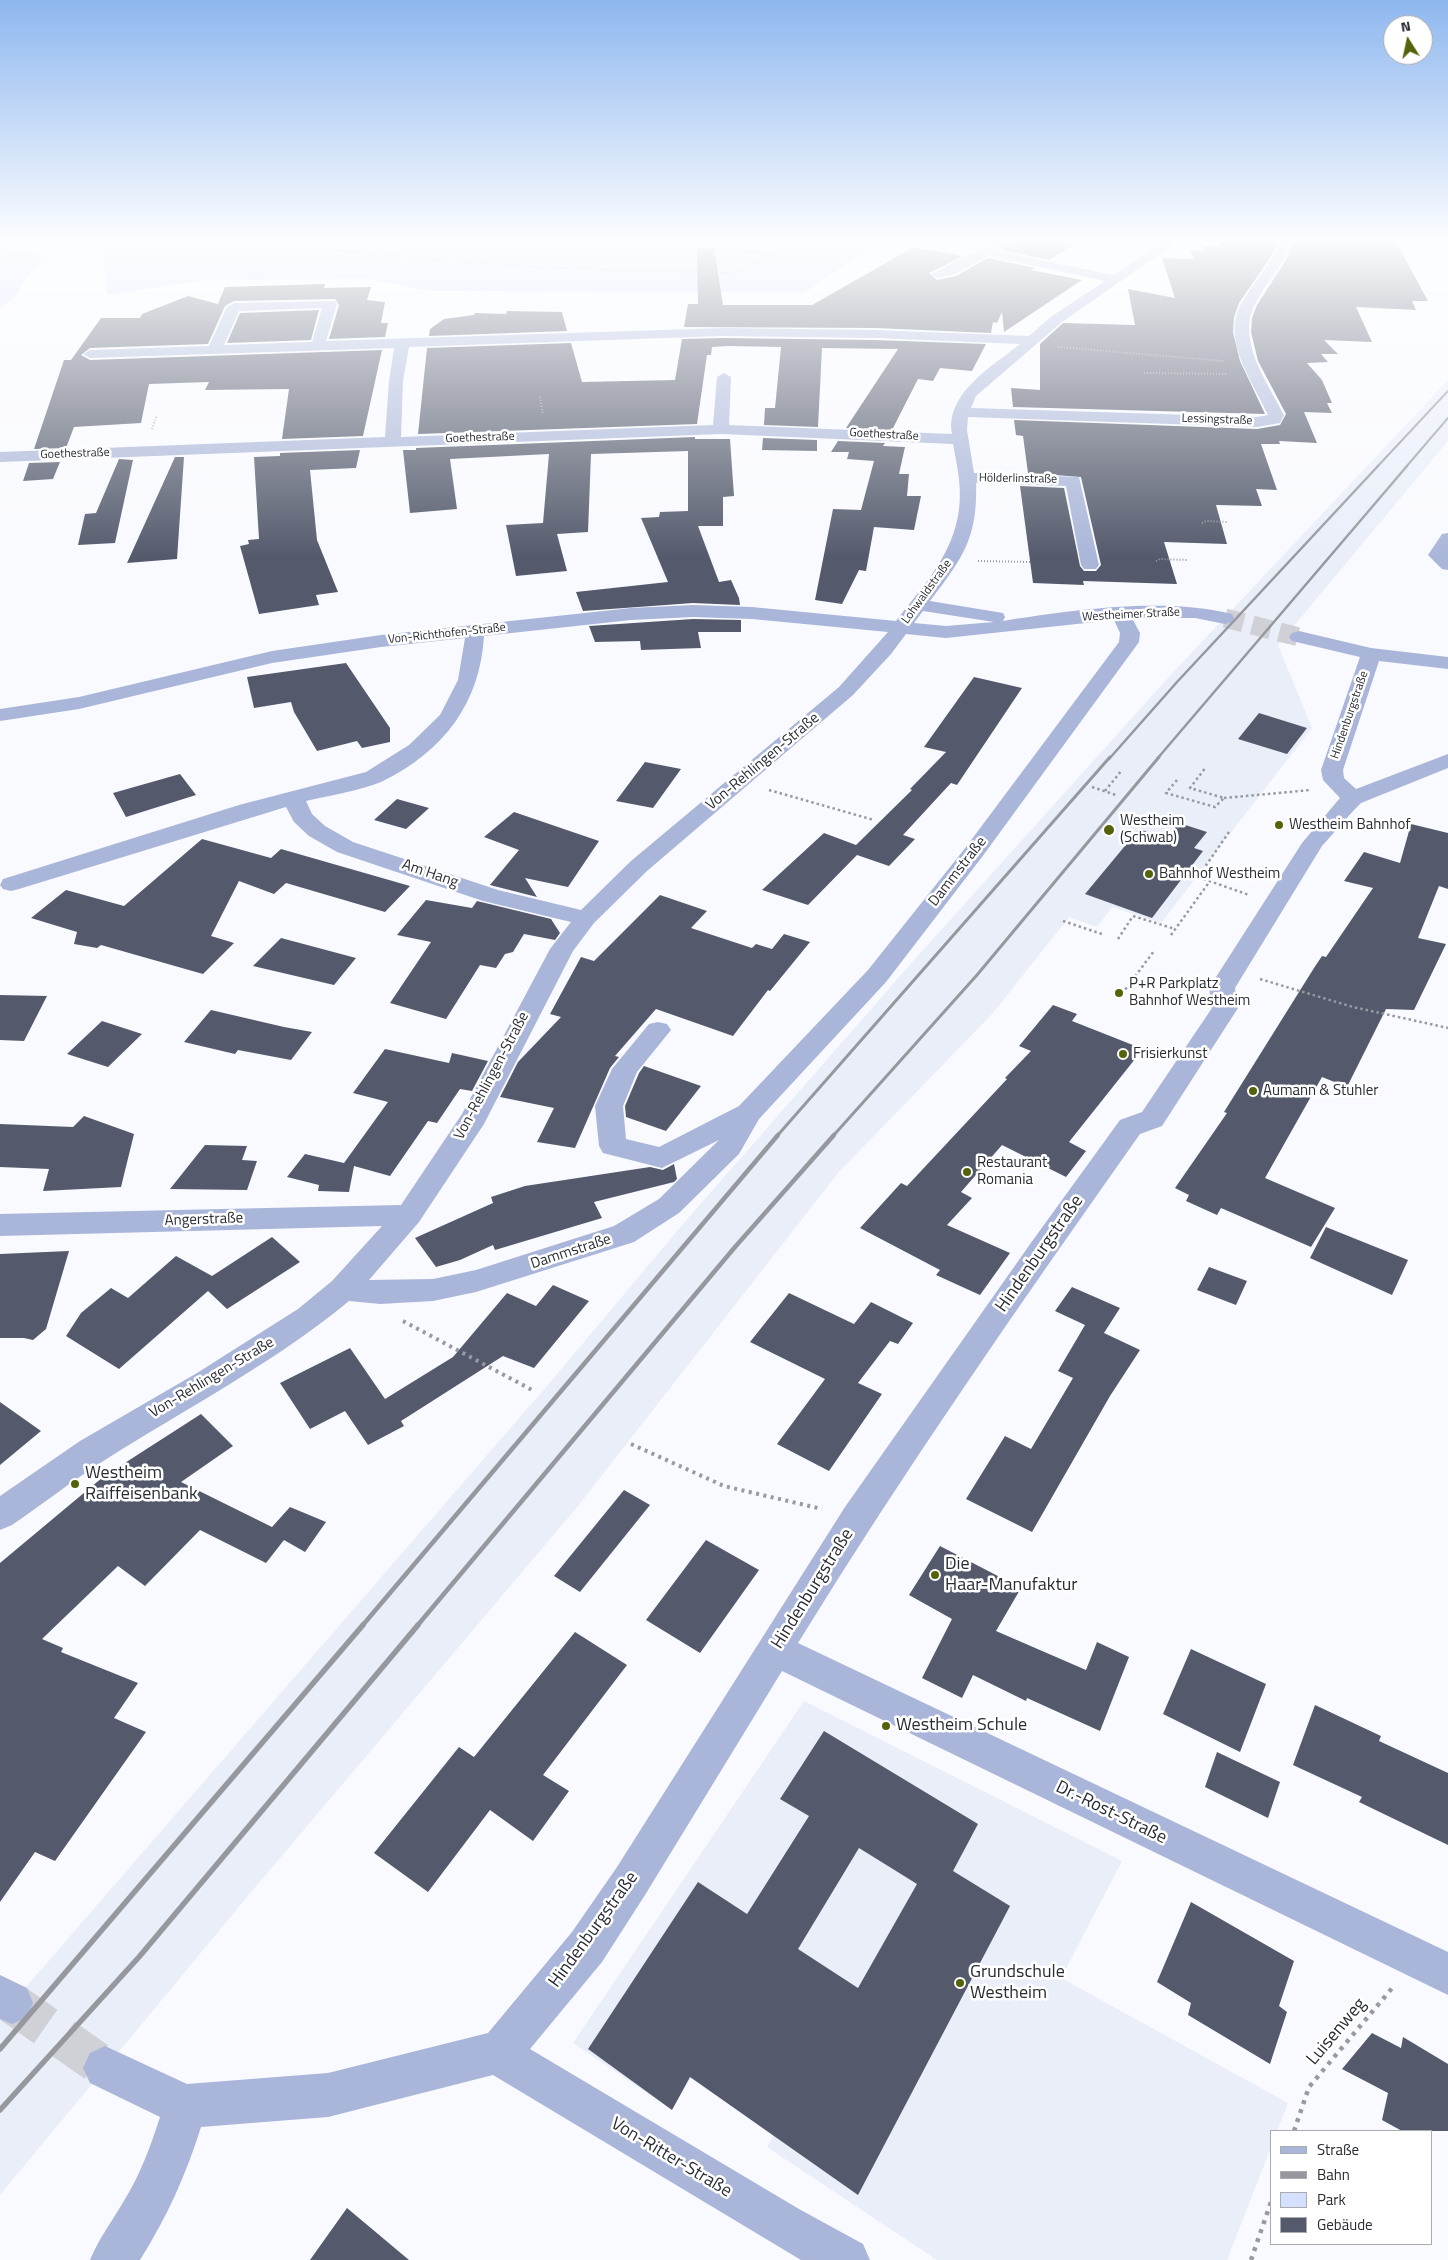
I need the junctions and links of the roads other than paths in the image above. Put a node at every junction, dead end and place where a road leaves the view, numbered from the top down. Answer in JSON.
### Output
{"nodes":[{"id":1,"x":268,"y":347,"type":"edge"},
{"id":2,"x":401,"y":347,"type":"edge"},
{"id":3,"x":1022,"y":347,"type":"edge"},
{"id":4,"x":1244,"y":347,"type":"edge"},
{"id":5,"x":215,"y":349,"type":"joint"},
{"id":6,"x":90,"y":354,"type":"dead end"},
{"id":7,"x":724,"y":377,"type":"dead end"},
{"id":8,"x":961,"y":412,"type":"junction"},
{"id":9,"x":721,"y":428,"type":"junction"},
{"id":10,"x":959,"y":439,"type":"junction"},
{"id":11,"x":393,"y":442,"type":"junction"},
{"id":12,"x":0,"y":457,"type":"edge"},
{"id":13,"x":967,"y":478,"type":"junction"},
{"id":14,"x":1448,"y":538,"type":"edge"},
{"id":15,"x":1090,"y":565,"type":"dead end"},
{"id":16,"x":1448,"y":565,"type":"edge"},
{"id":17,"x":918,"y":606,"type":"junction"},
{"id":18,"x":1120,"y":613,"type":"junction"},
{"id":19,"x":1225,"y":618,"type":"tunnel mouth"},
{"id":20,"x":1036,"y":621,"type":"junction"},
{"id":21,"x":901,"y":629,"type":"junction"},
{"id":22,"x":475,"y":630,"type":"junction"},
{"id":23,"x":1299,"y":637,"type":"tunnel mouth"},
{"id":24,"x":1371,"y":654,"type":"junction"},
{"id":25,"x":1448,"y":663,"type":"edge"},
{"id":26,"x":0,"y":715,"type":"edge"},
{"id":27,"x":1448,"y":760,"type":"edge"},
{"id":28,"x":293,"y":798,"type":"junction"},
{"id":29,"x":1353,"y":798,"type":"junction"},
{"id":30,"x":12,"y":884,"type":"dead end"},
{"id":31,"x":586,"y":918,"type":"junction"},
{"id":32,"x":658,"y":1030,"type":"dead end"},
{"id":33,"x":749,"y":1113,"type":"junction"},
{"id":34,"x":409,"y":1214,"type":"junction"},
{"id":35,"x":0,"y":1225,"type":"edge"},
{"id":36,"x":343,"y":1289,"type":"junction"},
{"id":37,"x":0,"y":1514,"type":"edge"},
{"id":38,"x":775,"y":1650,"type":"junction"},
{"id":39,"x":1432,"y":1967,"type":"edge"},
{"id":40,"x":496,"y":2053,"type":"junction"},
{"id":41,"x":105,"y":2068,"type":"tunnel mouth"},
{"id":42,"x":186,"y":2106,"type":"junction"},
{"id":43,"x":113,"y":2260,"type":"edge"},
{"id":44,"x":847,"y":2260,"type":"edge"}],
"edges":[{"from":1,"to":5,"type":"street"},
{"from":2,"to":11,"type":"street"},
{"from":3,"to":8,"type":"street","name":"Lohwaldstraße"},
{"from":4,"to":8,"type":"street","name":"Lessingstraße"},
{"from":5,"to":6,"type":"street"},
{"from":7,"to":9,"type":"street"},
{"from":8,"to":10,"type":"street","name":"Lohwaldstraße"},
{"from":9,"to":10,"type":"street","name":"Goethestraße"},
{"from":9,"to":11,"type":"street","name":"Goethestraße"},
{"from":10,"to":13,"type":"street","name":"Lohwaldstraße"},
{"from":11,"to":12,"type":"street","name":"Goethestraße"},
{"from":13,"to":15,"type":"street","name":"Hölderlinstraße"},
{"from":13,"to":17,"type":"street","name":"Lohwaldstraße"},
{"from":14,"to":16,"type":"street"},
{"from":17,"to":20,"type":"street","name":"Westheimer Straße"},
{"from":17,"to":21,"type":"street","name":"Lohwaldstraße"},
{"from":18,"to":19,"type":"street","name":"Westheimer Straße"},
{"from":18,"to":20,"type":"street","name":"Westheimer Straße"},
{"from":18,"to":33,"type":"street","name":"Dammstraße"},
{"from":20,"to":21,"type":"street","name":"Westheimer Straße"},
{"from":21,"to":22,"type":"street","name":"Von-Richthofen-Straße"},
{"from":21,"to":31,"type":"street","name":"Von-Rehlingen-Straße"},
{"from":22,"to":26,"type":"street","name":"Von-Richthofen-Straße"},
{"from":22,"to":28,"type":"street"},
{"from":23,"to":24,"type":"street"},
{"from":24,"to":25,"type":"street"},
{"from":24,"to":29,"type":"street","name":"Hindenburgstraße"},
{"from":27,"to":29,"type":"street","name":"Hindenburgstraße"},
{"from":28,"to":30,"type":"street"},
{"from":28,"to":31,"type":"street","name":"Am Hang"},
{"from":29,"to":38,"type":"street","name":"Hindenburgstraße"},
{"from":31,"to":34,"type":"street","name":"Von-Rehlingen-Straße"},
{"from":32,"to":33,"type":"street","name":"Dammstraße"},
{"from":33,"to":36,"type":"street","name":"Dammstraße"},
{"from":34,"to":35,"type":"street","name":"Angerstraße"},
{"from":34,"to":36,"type":"street","name":"Von-Rehlingen-Straße"},
{"from":36,"to":37,"type":"street","name":"Von-Rehlingen-Straße"},
{"from":38,"to":39,"type":"street","name":"Dr.-Rost-Straße"},
{"from":38,"to":40,"type":"street","name":"Hindenburgstraße"},
{"from":40,"to":42,"type":"street","name":"Hindenburgstraße"},
{"from":40,"to":44,"type":"street","name":"Von-Ritter-Straße"},
{"from":41,"to":42,"type":"street","name":"Hindenburgstraße"},
{"from":42,"to":43,"type":"street"}]}
